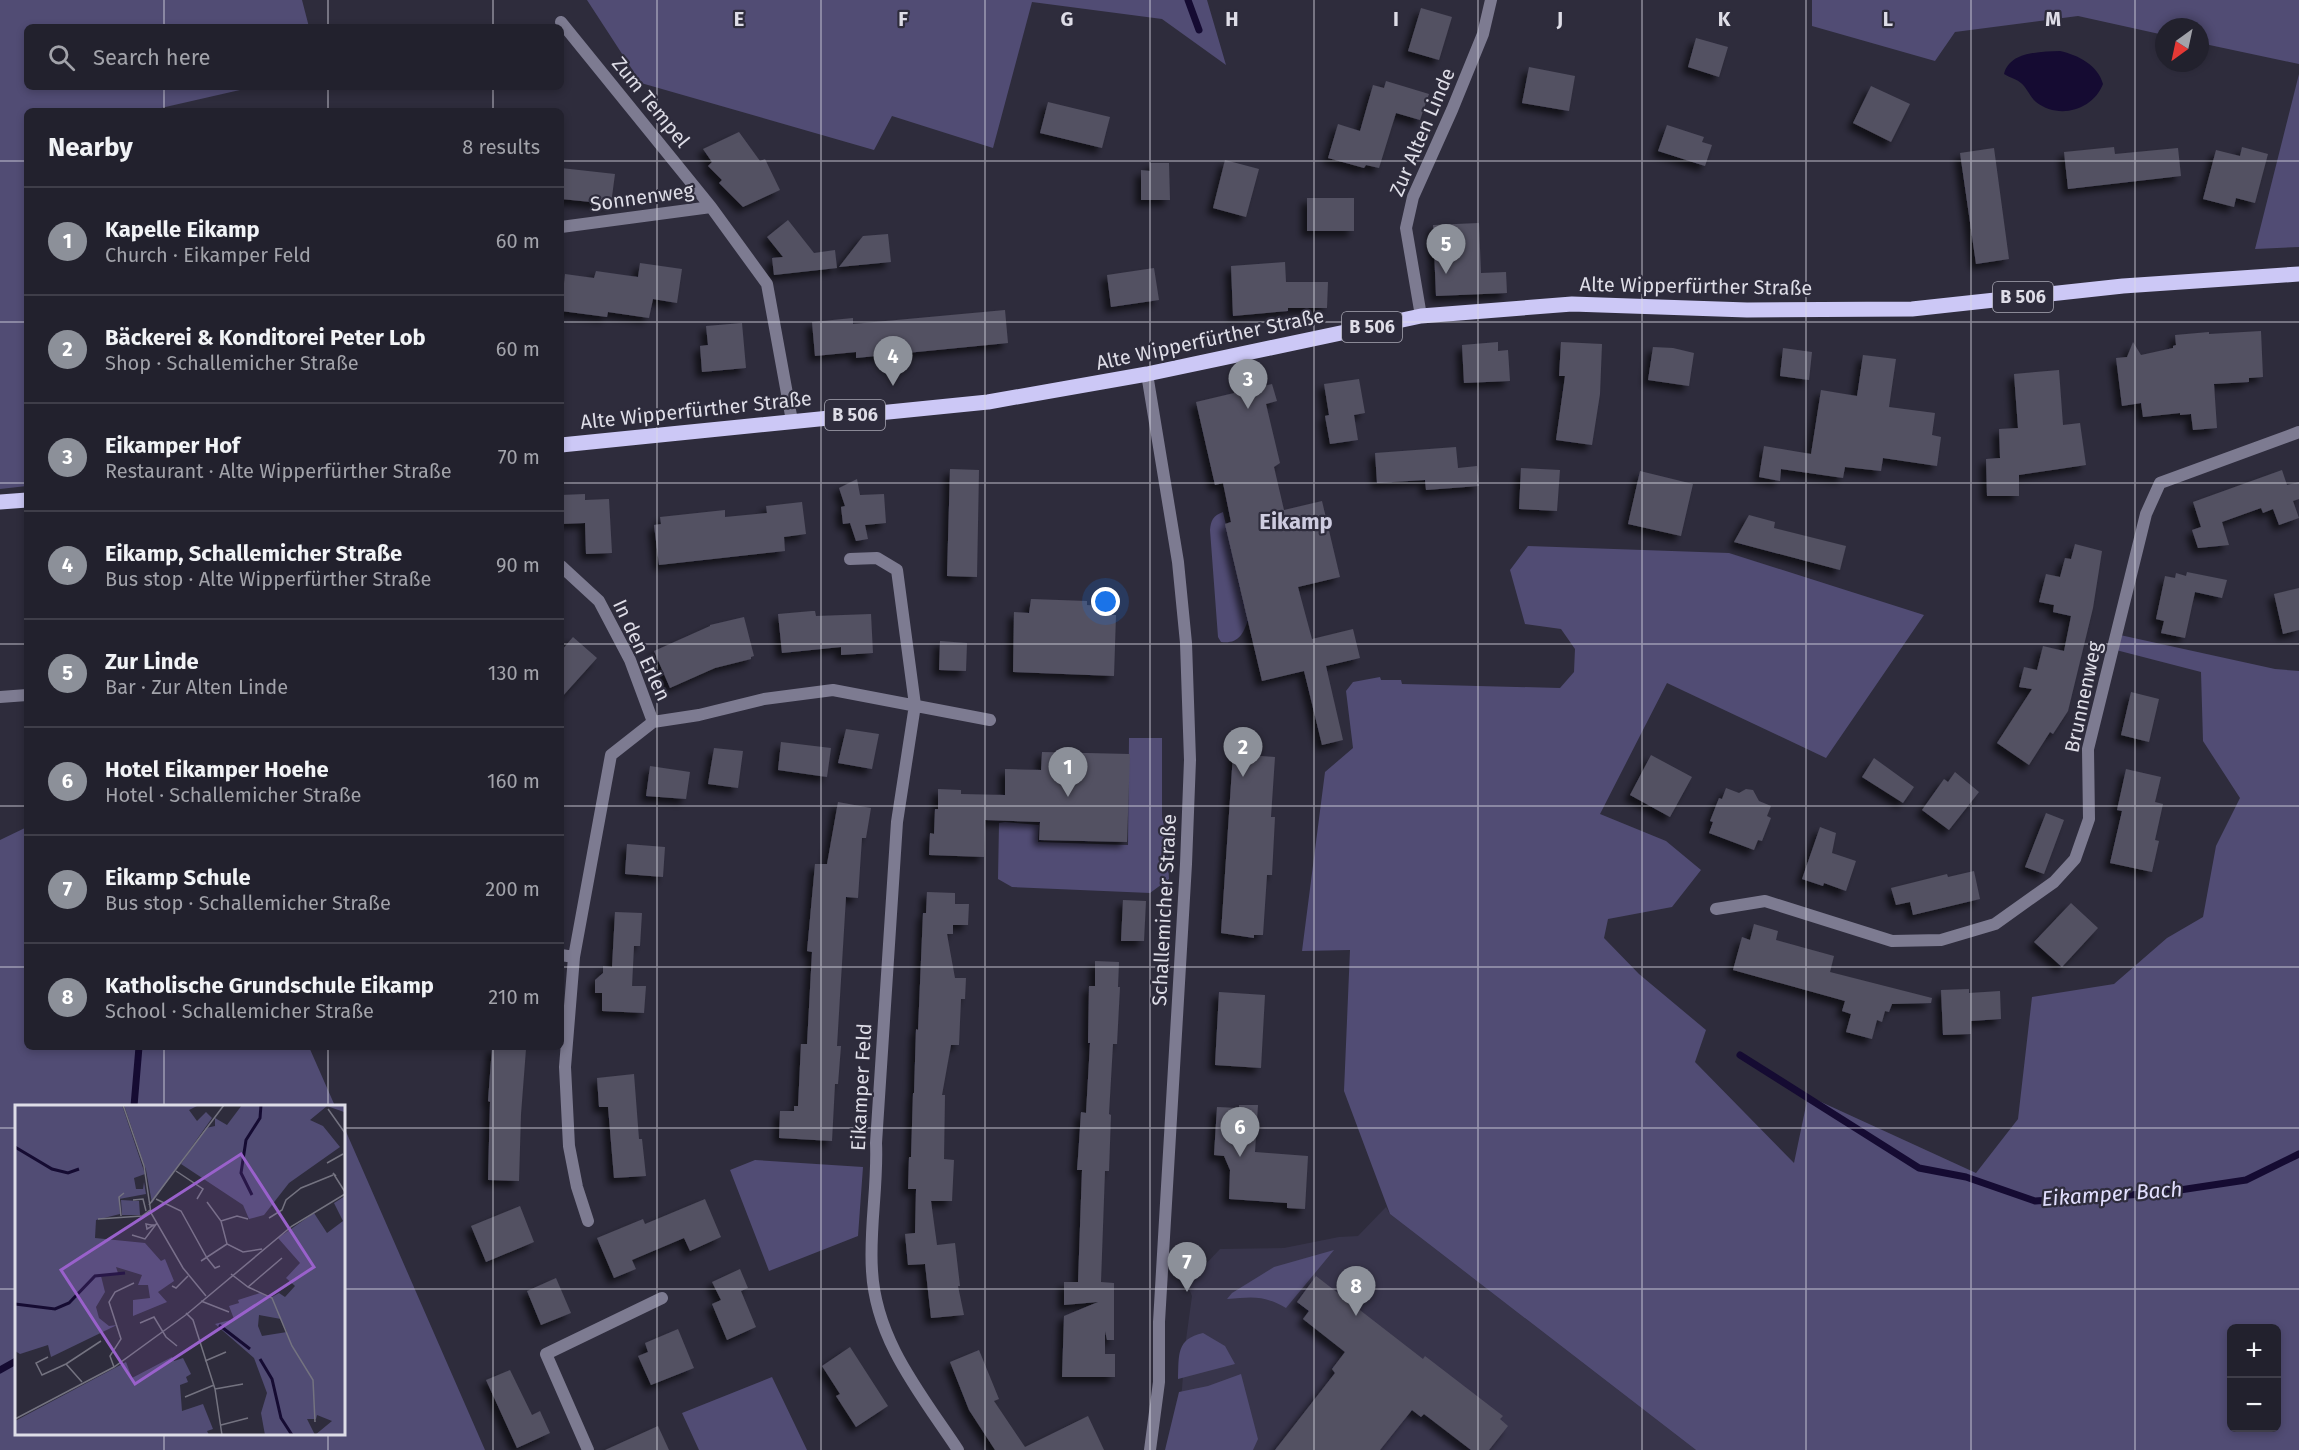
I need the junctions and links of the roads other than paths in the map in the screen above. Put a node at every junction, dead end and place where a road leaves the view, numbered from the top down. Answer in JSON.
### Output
{"nodes":[{"id":1,"x":1491,"y":0,"type":"edge"},
{"id":2,"x":564,"y":26,"type":"edge"},
{"id":3,"x":711,"y":207,"type":"junction"},
{"id":4,"x":564,"y":227,"type":"edge"},
{"id":5,"x":2299,"y":274,"type":"edge"},
{"id":6,"x":1422,"y":316,"type":"junction"},
{"id":7,"x":1147,"y":374,"type":"junction"},
{"id":8,"x":792,"y":421,"type":"junction"},
{"id":9,"x":2299,"y":432,"type":"edge"},
{"id":10,"x":564,"y":445,"type":"edge"},
{"id":11,"x":24,"y":500,"type":"edge"},
{"id":12,"x":0,"y":502,"type":"edge"},
{"id":13,"x":850,"y":559,"type":"dead end"},
{"id":14,"x":564,"y":569,"type":"edge"},
{"id":15,"x":24,"y":695,"type":"edge"},
{"id":16,"x":0,"y":697,"type":"edge"},
{"id":17,"x":915,"y":705,"type":"junction"},
{"id":18,"x":990,"y":720,"type":"dead end"},
{"id":19,"x":653,"y":722,"type":"junction"},
{"id":20,"x":1716,"y":909,"type":"dead end"},
{"id":21,"x":564,"y":955,"type":"edge"},
{"id":22,"x":574,"y":957,"type":"junction"},
{"id":23,"x":588,"y":1221,"type":"dead end"},
{"id":24,"x":662,"y":1298,"type":"dead end"},
{"id":25,"x":588,"y":1450,"type":"edge"},
{"id":26,"x":958,"y":1450,"type":"edge"},
{"id":27,"x":1150,"y":1450,"type":"edge"}],
"edges":[{"from":1,"to":6,"type":"street","name":"Zur Alten Linde"},
{"from":2,"to":3,"type":"street","name":"Zum Tempel"},
{"from":3,"to":4,"type":"street","name":"Sonnenweg"},
{"from":3,"to":8,"type":"street","name":"Sonnenweg"},
{"from":5,"to":6,"type":"main road","name":"Alte Wipperfürther Straße","number":"B 506"},
{"from":6,"to":7,"type":"main road","name":"Alte Wipperfürther Straße","number":"B 506"},
{"from":7,"to":8,"type":"main road","name":"Alte Wipperfürther Straße","number":"B 506"},
{"from":7,"to":27,"type":"street","name":"Schallemicher Straße"},
{"from":8,"to":10,"type":"main road","name":"Alte Wipperfürther Straße","number":"B 506"},
{"from":9,"to":20,"type":"street","name":"Brunnenweg"},
{"from":11,"to":12,"type":"main road"},
{"from":13,"to":17,"type":"street","name":"Eikamper Feld"},
{"from":14,"to":19,"type":"street","name":"In den Erlen"},
{"from":15,"to":16,"type":"street"},
{"from":17,"to":18,"type":"street"},
{"from":17,"to":19,"type":"street"},
{"from":17,"to":26,"type":"street","name":"Eikamper Feld"},
{"from":19,"to":22,"type":"street","name":"In den Erlen"},
{"from":21,"to":22,"type":"street"},
{"from":22,"to":23,"type":"street","name":"In den Erlen"},
{"from":24,"to":25,"type":"street"}]}
